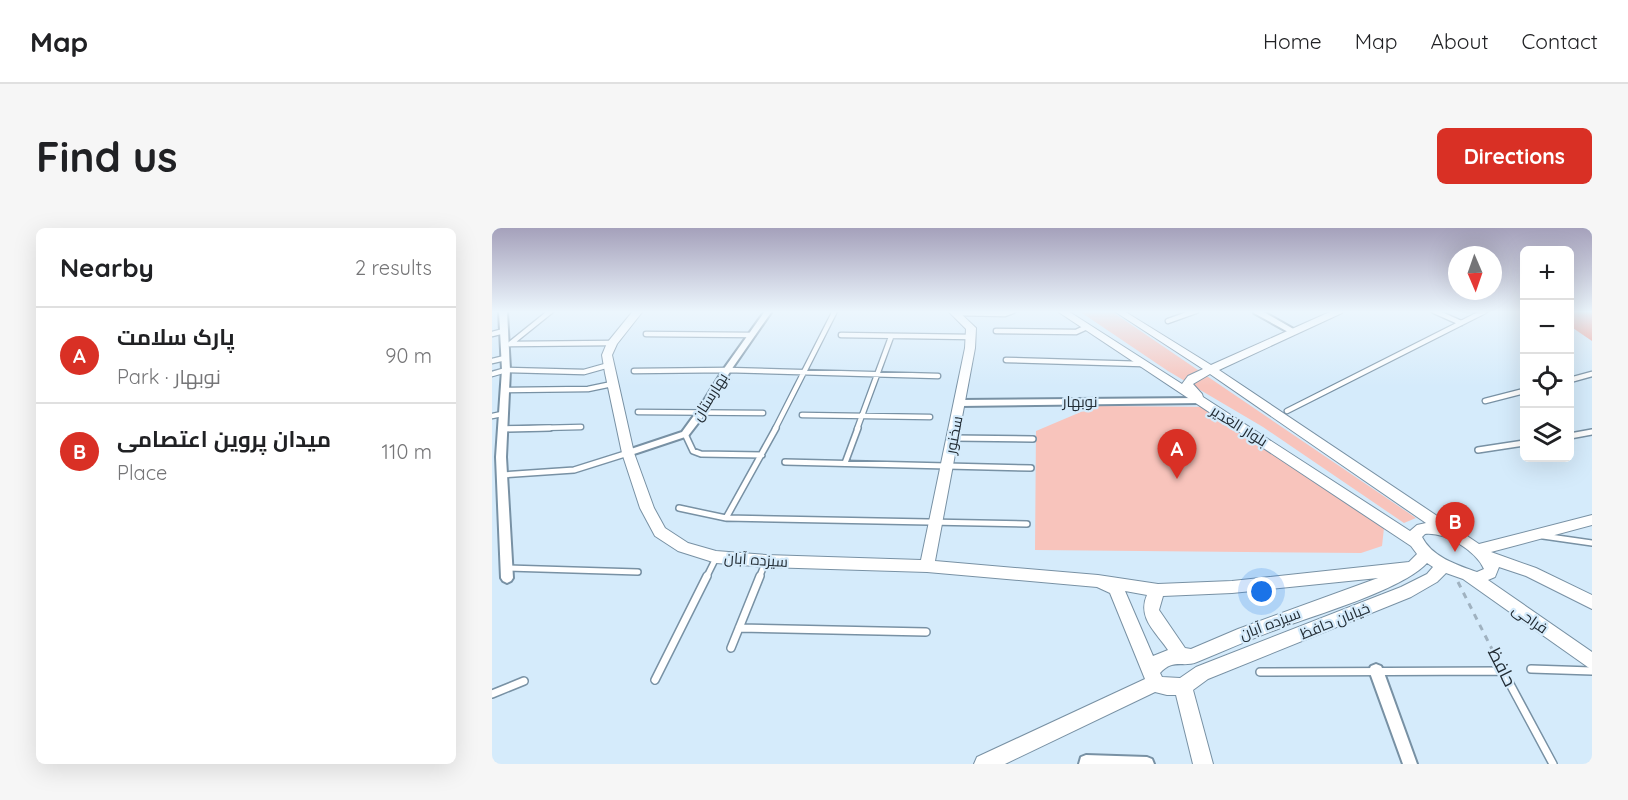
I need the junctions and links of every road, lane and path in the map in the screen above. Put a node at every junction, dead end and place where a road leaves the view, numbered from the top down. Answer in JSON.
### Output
{"nodes":[{"id":1,"x":505,"y":336,"type":"edge"},
{"id":2,"x":522,"y":336,"type":"edge"},
{"id":3,"x":618,"y":336,"type":"edge"},
{"id":4,"x":751,"y":336,"type":"edge"},
{"id":5,"x":822,"y":336,"type":"edge"},
{"id":6,"x":866,"y":336,"type":"edge"},
{"id":7,"x":1100,"y":336,"type":"edge"},
{"id":8,"x":1159,"y":336,"type":"edge"},
{"id":9,"x":1282,"y":336,"type":"edge"},
{"id":10,"x":1435,"y":336,"type":"edge"},
{"id":11,"x":891,"y":337,"type":"junction"},
{"id":12,"x":971,"y":337,"type":"joint"},
{"id":13,"x":612,"y":343,"type":"junction"},
{"id":14,"x":507,"y":350,"type":"junction"},
{"id":15,"x":1006,"y":360,"type":"dead end"},
{"id":16,"x":492,"y":361,"type":"edge"},
{"id":17,"x":1142,"y":364,"type":"junction"},
{"id":18,"x":609,"y":365,"type":"junction"},
{"id":19,"x":1210,"y":369,"type":"junction"},
{"id":20,"x":506,"y":370,"type":"junction"},
{"id":21,"x":727,"y":370,"type":"junction"},
{"id":22,"x":634,"y":371,"type":"dead end"},
{"id":23,"x":805,"y":372,"type":"junction"},
{"id":24,"x":879,"y":373,"type":"junction"},
{"id":25,"x":492,"y":374,"type":"edge"},
{"id":26,"x":1592,"y":374,"type":"edge"},
{"id":27,"x":938,"y":376,"type":"dead end"},
{"id":28,"x":1574,"y":379,"type":"edge"},
{"id":29,"x":612,"y":384,"type":"junction"},
{"id":30,"x":504,"y":390,"type":"junction"},
{"id":31,"x":1520,"y":392,"type":"edge"},
{"id":32,"x":1199,"y":401,"type":"junction"},
{"id":33,"x":1485,"y":401,"type":"dead end"},
{"id":34,"x":960,"y":403,"type":"junction"},
{"id":35,"x":1213,"y":409,"type":"junction"},
{"id":36,"x":1287,"y":411,"type":"dead end"},
{"id":37,"x":638,"y":412,"type":"dead end"},
{"id":38,"x":702,"y":412,"type":"junction"},
{"id":39,"x":763,"y":413,"type":"dead end"},
{"id":40,"x":497,"y":415,"type":"edge"},
{"id":41,"x":802,"y":415,"type":"dead end"},
{"id":42,"x":862,"y":417,"type":"junction"},
{"id":43,"x":930,"y":417,"type":"dead end"},
{"id":44,"x":581,"y":427,"type":"dead end"},
{"id":45,"x":501,"y":429,"type":"junction"},
{"id":46,"x":1592,"y":432,"type":"edge"},
{"id":47,"x":685,"y":434,"type":"junction"},
{"id":48,"x":1574,"y":435,"type":"edge"},
{"id":49,"x":953,"y":438,"type":"junction"},
{"id":50,"x":1033,"y":439,"type":"dead end"},
{"id":51,"x":1520,"y":444,"type":"edge"},
{"id":52,"x":1478,"y":450,"type":"dead end"},
{"id":53,"x":628,"y":453,"type":"junction"},
{"id":54,"x":762,"y":455,"type":"junction"},
{"id":55,"x":497,"y":458,"type":"edge"},
{"id":56,"x":785,"y":462,"type":"dead end"},
{"id":57,"x":844,"y":463,"type":"junction"},
{"id":58,"x":948,"y":466,"type":"junction"},
{"id":59,"x":1031,"y":468,"type":"dead end"},
{"id":60,"x":502,"y":475,"type":"junction"},
{"id":61,"x":679,"y":508,"type":"dead end"},
{"id":62,"x":726,"y":518,"type":"junction"},
{"id":63,"x":1592,"y":520,"type":"edge"},
{"id":64,"x":934,"y":523,"type":"junction"},
{"id":65,"x":1028,"y":524,"type":"dead end"},
{"id":66,"x":1453,"y":535,"type":"junction"},
{"id":67,"x":1536,"y":535,"type":"junction"},
{"id":68,"x":1592,"y":543,"type":"edge"},
{"id":69,"x":1421,"y":548,"type":"junction"},
{"id":70,"x":1483,"y":554,"type":"junction"},
{"id":71,"x":716,"y":557,"type":"junction"},
{"id":72,"x":766,"y":561,"type":"junction"},
{"id":73,"x":927,"y":566,"type":"junction"},
{"id":74,"x":1448,"y":567,"type":"junction"},
{"id":75,"x":1413,"y":568,"type":"junction"},
{"id":76,"x":638,"y":572,"type":"dead end"},
{"id":77,"x":507,"y":573,"type":"joint"},
{"id":78,"x":1468,"y":575,"type":"junction"},
{"id":79,"x":1098,"y":581,"type":"junction"},
{"id":80,"x":1158,"y":590,"type":"junction"},
{"id":81,"x":1592,"y":602,"type":"edge"},
{"id":82,"x":739,"y":628,"type":"junction"},
{"id":83,"x":926,"y":632,"type":"dead end"},
{"id":84,"x":731,"y":648,"type":"dead end"},
{"id":85,"x":1186,"y":656,"type":"junction"},
{"id":86,"x":1592,"y":662,"type":"edge"},
{"id":87,"x":1530,"y":669,"type":"dead end"},
{"id":88,"x":1376,"y":670,"type":"junction"},
{"id":89,"x":1503,"y":671,"type":"junction"},
{"id":90,"x":1260,"y":672,"type":"dead end"},
{"id":91,"x":1592,"y":672,"type":"edge"},
{"id":92,"x":1202,"y":673,"type":"junction"},
{"id":93,"x":1152,"y":678,"type":"junction"},
{"id":94,"x":655,"y":680,"type":"dead end"},
{"id":95,"x":524,"y":681,"type":"dead end"},
{"id":96,"x":1183,"y":686,"type":"junction"},
{"id":97,"x":492,"y":694,"type":"edge"},
{"id":98,"x":984,"y":764,"type":"edge"},
{"id":99,"x":1086,"y":764,"type":"edge"},
{"id":100,"x":1147,"y":764,"type":"edge"},
{"id":101,"x":1203,"y":764,"type":"edge"},
{"id":102,"x":1410,"y":764,"type":"edge"},
{"id":103,"x":1553,"y":764,"type":"edge"}],
"edges":[{"from":1,"to":14,"type":"street"},
{"from":2,"to":14,"type":"lane"},
{"from":3,"to":13,"type":"street"},
{"from":4,"to":21,"type":"street","name":"بهارستان"},
{"from":5,"to":23,"type":"lane"},
{"from":6,"to":11,"type":"lane"},
{"from":7,"to":17,"type":"street","name":"بلوار الغدیر"},
{"from":8,"to":19,"type":"street","name":"بلوار الغدیر"},
{"from":9,"to":19,"type":"street"},
{"from":10,"to":36,"type":"lane"},
{"from":11,"to":12,"type":"lane"},
{"from":11,"to":24,"type":"lane"},
{"from":12,"to":34,"type":"street","name":"سخنور"},
{"from":13,"to":14,"type":"lane"},
{"from":13,"to":18,"type":"street","name":"سیزده آبان"},
{"from":14,"to":16,"type":"lane"},
{"from":14,"to":20,"type":"street"},
{"from":15,"to":17,"type":"lane"},
{"from":17,"to":32,"type":"street","name":"بلوار الغدیر"},
{"from":18,"to":20,"type":"lane"},
{"from":18,"to":29,"type":"street","name":"سیزده آبان"},
{"from":19,"to":35,"type":"street"},
{"from":19,"to":66,"type":"street","name":"بلوار الغدیر"},
{"from":20,"to":25,"type":"lane"},
{"from":20,"to":30,"type":"street"},
{"from":21,"to":22,"type":"lane"},
{"from":21,"to":23,"type":"lane"},
{"from":21,"to":38,"type":"street","name":"بهارستان"},
{"from":23,"to":24,"type":"lane"},
{"from":23,"to":54,"type":"lane"},
{"from":24,"to":27,"type":"lane"},
{"from":24,"to":42,"type":"lane"},
{"from":26,"to":28,"type":"lane"},
{"from":29,"to":30,"type":"lane"},
{"from":29,"to":53,"type":"street","name":"سیزده آبان"},
{"from":30,"to":40,"type":"street"},
{"from":31,"to":33,"type":"lane"},
{"from":32,"to":34,"type":"street","name":"نوبهار"},
{"from":32,"to":35,"type":"street","name":"بلوار الغدیر"},
{"from":34,"to":49,"type":"street","name":"سخنور"},
{"from":35,"to":69,"type":"street","name":"بلوار الغدیر"},
{"from":37,"to":38,"type":"lane"},
{"from":38,"to":39,"type":"lane"},
{"from":38,"to":47,"type":"street","name":"بهارستان"},
{"from":40,"to":45,"type":"street"},
{"from":41,"to":42,"type":"lane"},
{"from":42,"to":43,"type":"lane"},
{"from":42,"to":57,"type":"lane"},
{"from":44,"to":45,"type":"lane"},
{"from":45,"to":55,"type":"street"},
{"from":46,"to":48,"type":"lane"},
{"from":47,"to":53,"type":"street","name":"بهارستان"},
{"from":47,"to":54,"type":"lane"},
{"from":49,"to":50,"type":"lane"},
{"from":49,"to":58,"type":"street","name":"سخنور"},
{"from":51,"to":52,"type":"lane"},
{"from":53,"to":60,"type":"lane"},
{"from":53,"to":71,"type":"street","name":"سیزده آبان"},
{"from":54,"to":62,"type":"lane"},
{"from":55,"to":60,"type":"street"},
{"from":56,"to":57,"type":"lane"},
{"from":57,"to":58,"type":"lane"},
{"from":58,"to":59,"type":"lane"},
{"from":58,"to":64,"type":"street","name":"سخنور"},
{"from":60,"to":77,"type":"street"},
{"from":61,"to":62,"type":"lane"},
{"from":62,"to":64,"type":"lane"},
{"from":63,"to":67,"type":"street"},
{"from":64,"to":65,"type":"lane"},
{"from":64,"to":73,"type":"street","name":"سخنور"},
{"from":66,"to":69,"type":"street","name":"سیزده آبان"},
{"from":66,"to":70,"type":"street"},
{"from":67,"to":68,"type":"lane"},
{"from":67,"to":70,"type":"street"},
{"from":69,"to":74,"type":"street","name":"بلوار الغدیر"},
{"from":69,"to":75,"type":"street","name":"سیزده آبان"},
{"from":70,"to":78,"type":"street"},
{"from":70,"to":81,"type":"street"},
{"from":71,"to":72,"type":"street","name":"سیزده آبان"},
{"from":71,"to":94,"type":"lane"},
{"from":72,"to":73,"type":"street","name":"سیزده آبان"},
{"from":72,"to":82,"type":"lane"},
{"from":73,"to":79,"type":"street","name":"سیزده آبان"},
{"from":74,"to":78,"type":"street","name":"فراحی"},
{"from":74,"to":89,"type":"path","name":"حافظ"},
{"from":74,"to":92,"type":"street","name":"خیابان حافظ"},
{"from":75,"to":80,"type":"street","name":"سیزده آبان"},
{"from":75,"to":85,"type":"street","name":"سیزده آبان"},
{"from":76,"to":77,"type":"lane"},
{"from":78,"to":86,"type":"street","name":"فراحی"},
{"from":79,"to":80,"type":"street","name":"سیزده آبان"},
{"from":79,"to":93,"type":"street"},
{"from":80,"to":85,"type":"street"},
{"from":82,"to":83,"type":"lane"},
{"from":82,"to":84,"type":"lane"},
{"from":85,"to":92,"type":"street"},
{"from":85,"to":93,"type":"street","name":"سیزده آبان"},
{"from":87,"to":91,"type":"lane"},
{"from":88,"to":89,"type":"lane"},
{"from":88,"to":90,"type":"lane"},
{"from":88,"to":102,"type":"street"},
{"from":89,"to":103,"type":"lane","name":"حافظ"},
{"from":92,"to":96,"type":"street","name":"خیابان حافظ"},
{"from":93,"to":96,"type":"street"},
{"from":93,"to":98,"type":"street"},
{"from":95,"to":97,"type":"lane"},
{"from":96,"to":101,"type":"street"},
{"from":99,"to":100,"type":"street"}]}
